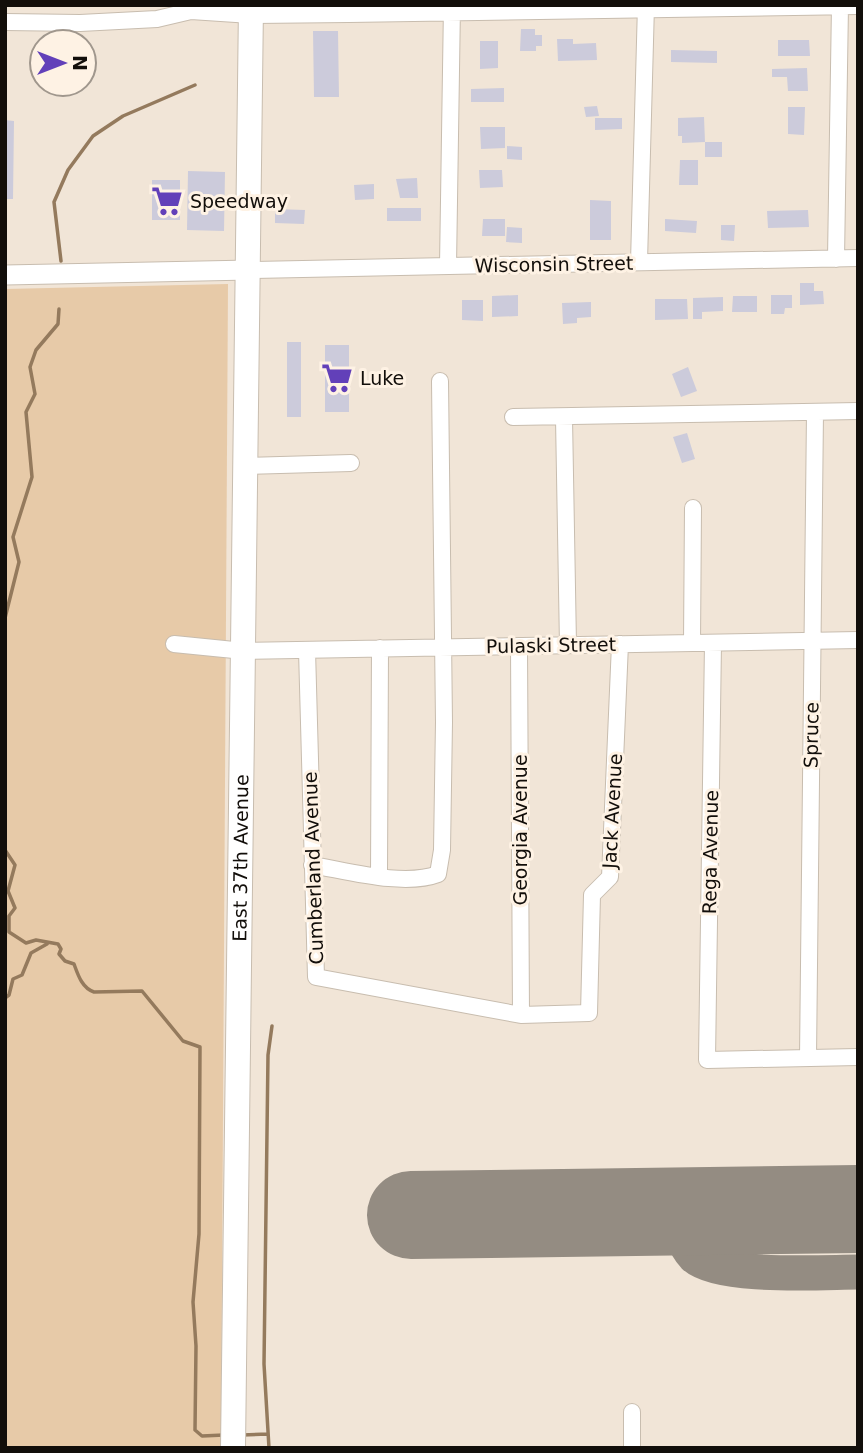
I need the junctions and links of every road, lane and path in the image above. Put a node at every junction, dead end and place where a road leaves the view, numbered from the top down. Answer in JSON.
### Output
{"nodes":[{"id":1,"x":840,"y":6,"type":"edge"},
{"id":2,"x":858,"y":6,"type":"edge"},
{"id":3,"x":190,"y":8,"type":"edge"},
{"id":4,"x":645,"y":8,"type":"edge"},
{"id":5,"x":452,"y":9,"type":"edge"},
{"id":6,"x":251,"y":10,"type":"edge"},
{"id":7,"x":5,"y":22,"type":"edge"},
{"id":8,"x":836,"y":258,"type":"junction"},
{"id":9,"x":858,"y":258,"type":"edge"},
{"id":10,"x":639,"y":262,"type":"junction"},
{"id":11,"x":448,"y":266,"type":"junction"},
{"id":12,"x":250,"y":270,"type":"junction"},
{"id":13,"x":5,"y":275,"type":"edge"},
{"id":14,"x":440,"y":381,"type":"dead end"},
{"id":15,"x":858,"y":411,"type":"edge"},
{"id":16,"x":815,"y":412,"type":"junction"},
{"id":17,"x":513,"y":418,"type":"dead end"},
{"id":18,"x":564,"y":418,"type":"junction"},
{"id":19,"x":351,"y":463,"type":"dead end"},
{"id":20,"x":245,"y":466,"type":"junction"},
{"id":21,"x":693,"y":508,"type":"dead end"},
{"id":22,"x":858,"y":640,"type":"edge"},
{"id":23,"x":812,"y":641,"type":"junction"},
{"id":24,"x":692,"y":643,"type":"junction"},
{"id":25,"x":713,"y":643,"type":"junction"},
{"id":26,"x":174,"y":644,"type":"dead end"},
{"id":27,"x":620,"y":644,"type":"junction"},
{"id":28,"x":568,"y":645,"type":"junction"},
{"id":29,"x":519,"y":646,"type":"junction"},
{"id":30,"x":442,"y":647,"type":"junction"},
{"id":31,"x":380,"y":648,"type":"junction"},
{"id":32,"x":307,"y":649,"type":"junction"},
{"id":33,"x":244,"y":651,"type":"junction"},
{"id":34,"x":312,"y":865,"type":"junction"},
{"id":35,"x":379,"y":877,"type":"junction"},
{"id":36,"x":589,"y":1013,"type":"joint"},
{"id":37,"x":521,"y":1015,"type":"junction"},
{"id":38,"x":858,"y":1057,"type":"edge"},
{"id":39,"x":808,"y":1058,"type":"junction"},
{"id":40,"x":632,"y":1412,"type":"dead end"},
{"id":41,"x":233,"y":1448,"type":"edge"},
{"id":42,"x":632,"y":1448,"type":"edge"}],
"edges":[{"from":1,"to":2,"type":"street"},
{"from":1,"to":4,"type":"street"},
{"from":1,"to":8,"type":"street"},
{"from":3,"to":6,"type":"street"},
{"from":3,"to":7,"type":"street"},
{"from":4,"to":5,"type":"street"},
{"from":4,"to":10,"type":"street"},
{"from":5,"to":6,"type":"street"},
{"from":5,"to":11,"type":"street"},
{"from":6,"to":12,"type":"main road","name":"East 37th Avenue"},
{"from":8,"to":9,"type":"street","name":"Wisconsin Street"},
{"from":8,"to":10,"type":"street","name":"Wisconsin Street"},
{"from":10,"to":11,"type":"street","name":"Wisconsin Street"},
{"from":11,"to":12,"type":"street","name":"Wisconsin Street"},
{"from":12,"to":13,"type":"street"},
{"from":12,"to":20,"type":"main road","name":"East 37th Avenue"},
{"from":14,"to":30,"type":"street"},
{"from":15,"to":16,"type":"street"},
{"from":16,"to":18,"type":"street"},
{"from":16,"to":23,"type":"street","name":"Spruce"},
{"from":17,"to":18,"type":"street"},
{"from":18,"to":28,"type":"street"},
{"from":19,"to":20,"type":"street"},
{"from":20,"to":33,"type":"main road","name":"East 37th Avenue"},
{"from":21,"to":24,"type":"street"},
{"from":22,"to":23,"type":"street","name":"Pulaski Street"},
{"from":23,"to":25,"type":"street","name":"Pulaski Street"},
{"from":23,"to":39,"type":"street","name":"Spruce"},
{"from":24,"to":25,"type":"street","name":"Pulaski Street"},
{"from":24,"to":27,"type":"street","name":"Pulaski Street"},
{"from":25,"to":39,"type":"street","name":"Rega Avenue"},
{"from":26,"to":33,"type":"street","name":"Pulaski Street"},
{"from":27,"to":28,"type":"street","name":"Pulaski Street"},
{"from":27,"to":36,"type":"street","name":"Jack Avenue"},
{"from":28,"to":29,"type":"street","name":"Pulaski Street"},
{"from":29,"to":30,"type":"street","name":"Pulaski Street"},
{"from":29,"to":37,"type":"street","name":"Georgia Avenue"},
{"from":30,"to":31,"type":"street","name":"Pulaski Street"},
{"from":30,"to":35,"type":"street"},
{"from":31,"to":32,"type":"street","name":"Pulaski Street"},
{"from":31,"to":35,"type":"street"},
{"from":32,"to":33,"type":"street","name":"Pulaski Street"},
{"from":32,"to":34,"type":"street","name":"Cumberland Avenue"},
{"from":33,"to":41,"type":"main road","name":"East 37th Avenue"},
{"from":34,"to":35,"type":"street"},
{"from":34,"to":37,"type":"street","name":"Cumberland Avenue"},
{"from":36,"to":37,"type":"street","name":"Cumberland Avenue"},
{"from":38,"to":39,"type":"street"},
{"from":40,"to":42,"type":"street"}]}
